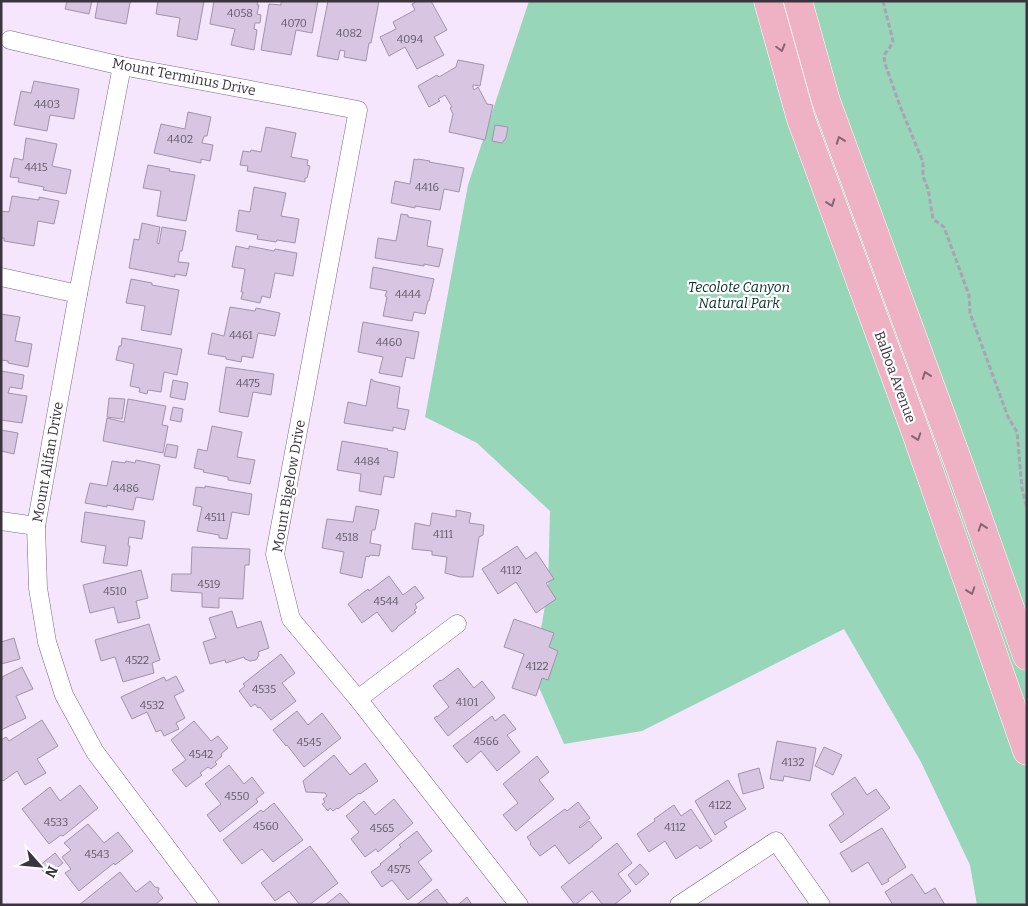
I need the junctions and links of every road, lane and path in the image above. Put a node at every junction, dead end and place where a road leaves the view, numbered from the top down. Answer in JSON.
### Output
{"nodes":[{"id":1,"x":768,"y":1,"type":"edge"},
{"id":2,"x":798,"y":1,"type":"edge"},
{"id":3,"x":883,"y":1,"type":"edge"},
{"id":4,"x":10,"y":40,"type":"dead end"},
{"id":5,"x":122,"y":66,"type":"junction"},
{"id":6,"x":358,"y":110,"type":"joint"},
{"id":7,"x":1,"y":277,"type":"edge"},
{"id":8,"x":78,"y":294,"type":"junction"},
{"id":9,"x":1027,"y":509,"type":"edge"},
{"id":10,"x":1,"y":521,"type":"edge"},
{"id":11,"x":36,"y":526,"type":"junction"},
{"id":12,"x":457,"y":624,"type":"dead end"},
{"id":13,"x":1027,"y":656,"type":"edge"},
{"id":14,"x":358,"y":699,"type":"junction"},
{"id":15,"x":1027,"y":751,"type":"edge"},
{"id":16,"x":210,"y":905,"type":"edge"},
{"id":17,"x":520,"y":905,"type":"edge"},
{"id":18,"x":679,"y":905,"type":"edge"},
{"id":19,"x":821,"y":905,"type":"edge"}],
"edges":[{"from":1,"to":15,"type":"main road","name":"Balboa Avenue","one_way":true},
{"from":13,"to":2,"type":"main road","one_way":true},
{"from":3,"to":9,"type":"path"},
{"from":4,"to":5,"type":"street","name":"Mount Terminus Drive"},
{"from":5,"to":6,"type":"street","name":"Mount Terminus Drive"},
{"from":5,"to":8,"type":"street","name":"Mount Alifan Drive"},
{"from":6,"to":14,"type":"street","name":"Mount Bigelow Drive"},
{"from":7,"to":8,"type":"street"},
{"from":8,"to":11,"type":"street","name":"Mount Alifan Drive"},
{"from":10,"to":11,"type":"street"},
{"from":11,"to":16,"type":"street","name":"Mount Alifan Drive"},
{"from":12,"to":14,"type":"street"},
{"from":14,"to":17,"type":"street","name":"Mount Bigelow Drive"},
{"from":18,"to":19,"type":"street"}]}
